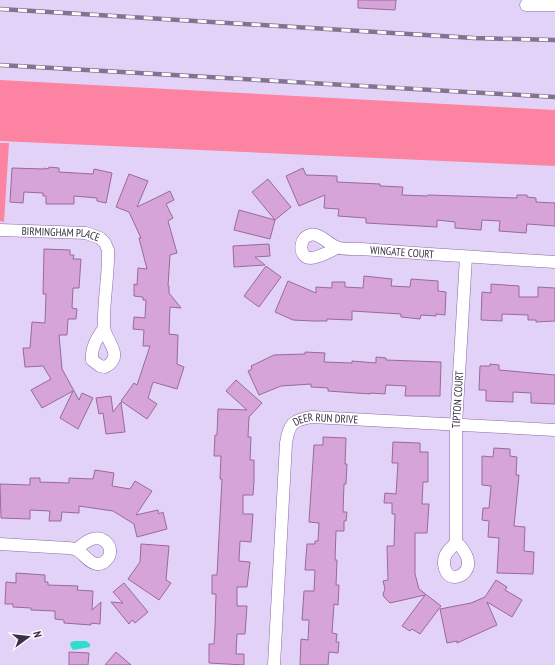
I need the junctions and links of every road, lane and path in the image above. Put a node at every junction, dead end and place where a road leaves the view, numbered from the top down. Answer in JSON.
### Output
{"nodes":[{"id":1,"x":526,"y":5,"type":"dead end"},
{"id":2,"x":555,"y":5,"type":"edge"},
{"id":3,"x":0,"y":230,"type":"edge"},
{"id":4,"x":337,"y":248,"type":"dead end"},
{"id":5,"x":466,"y":257,"type":"junction"},
{"id":6,"x":555,"y":262,"type":"edge"},
{"id":7,"x":104,"y":328,"type":"dead end"},
{"id":8,"x":456,"y":425,"type":"junction"},
{"id":9,"x":555,"y":430,"type":"edge"},
{"id":10,"x":456,"y":542,"type":"dead end"},
{"id":11,"x":0,"y":544,"type":"edge"},
{"id":12,"x":76,"y":549,"type":"dead end"},
{"id":13,"x":274,"y":665,"type":"edge"}],
"edges":[{"from":1,"to":2,"type":"street"},
{"from":3,"to":7,"type":"street","name":"BIRMINGHAM PLACE"},
{"from":4,"to":5,"type":"street","name":"WINGATE COURT"},
{"from":5,"to":6,"type":"street"},
{"from":5,"to":8,"type":"street","name":"TIPTON COURT"},
{"from":8,"to":9,"type":"street","name":"DEER RUN DRIVE"},
{"from":8,"to":10,"type":"street","name":"TIPTON COURT"},
{"from":8,"to":13,"type":"street","name":"DEER RUN DRIVE"},
{"from":11,"to":12,"type":"street"}]}
